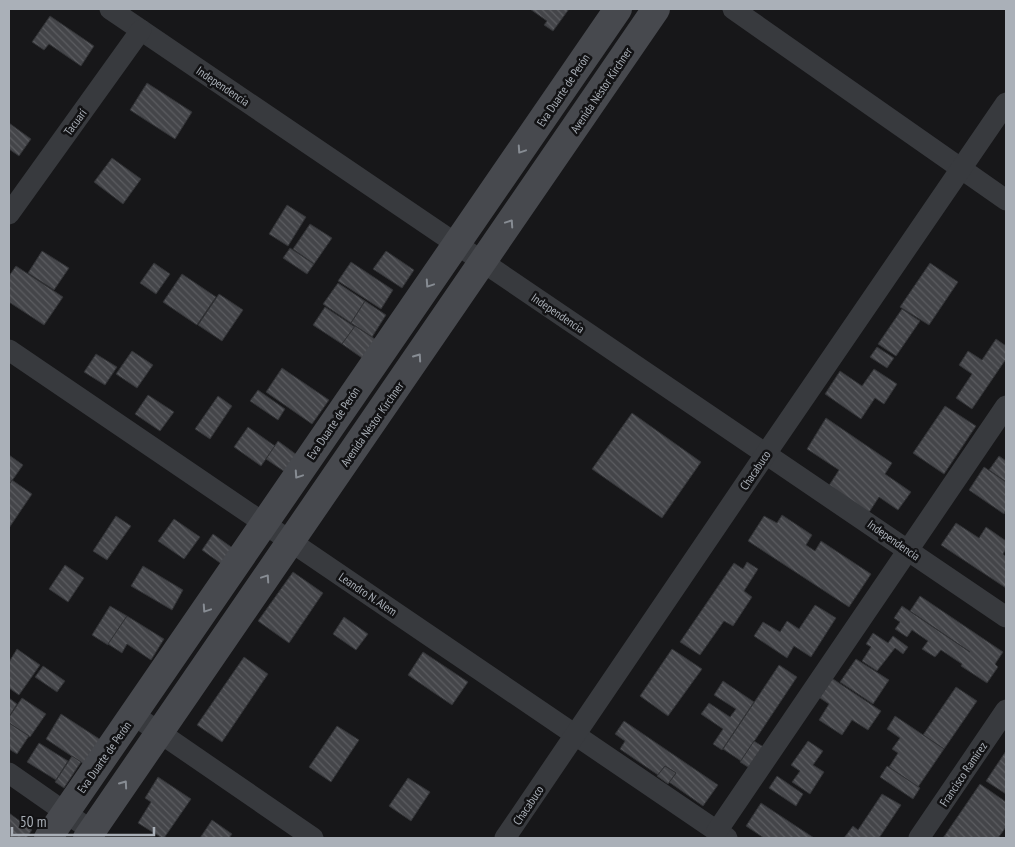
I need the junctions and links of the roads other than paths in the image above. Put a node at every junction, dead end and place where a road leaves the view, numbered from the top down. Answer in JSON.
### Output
{"nodes":[{"id":1,"x":110,"y":9,"type":"edge"},
{"id":2,"x":618,"y":9,"type":"edge"},
{"id":3,"x":656,"y":9,"type":"edge"},
{"id":4,"x":733,"y":9,"type":"edge"},
{"id":5,"x":141,"y":30,"type":"junction"},
{"id":6,"x":1006,"y":103,"type":"edge"},
{"id":7,"x":962,"y":168,"type":"junction"},
{"id":8,"x":1006,"y":200,"type":"edge"},
{"id":9,"x":9,"y":214,"type":"edge"},
{"id":10,"x":456,"y":244,"type":"junction"},
{"id":11,"x":483,"y":263,"type":"junction"},
{"id":12,"x":9,"y":350,"type":"edge"},
{"id":13,"x":1006,"y":406,"type":"edge"},
{"id":14,"x":767,"y":452,"type":"junction"},
{"id":15,"x":264,"y":524,"type":"junction"},
{"id":16,"x":290,"y":542,"type":"junction"},
{"id":17,"x":909,"y":550,"type":"junction"},
{"id":18,"x":1006,"y":617,"type":"edge"},
{"id":19,"x":1006,"y":710,"type":"edge"},
{"id":20,"x":134,"y":714,"type":"junction"},
{"id":21,"x":160,"y":732,"type":"junction"},
{"id":22,"x":576,"y":734,"type":"junction"},
{"id":23,"x":9,"y":773,"type":"edge"},
{"id":24,"x":66,"y":813,"type":"junction"},
{"id":25,"x":90,"y":834,"type":"edge"},
{"id":26,"x":722,"y":835,"type":"edge"},
{"id":27,"x":48,"y":838,"type":"edge"},
{"id":28,"x":313,"y":838,"type":"edge"},
{"id":29,"x":505,"y":838,"type":"edge"},
{"id":30,"x":919,"y":838,"type":"edge"}],
"edges":[{"from":1,"to":5,"type":"street","name":"Independencia"},
{"from":2,"to":10,"type":"street","name":"Eva Duarte de Perón","one_way":true},
{"from":11,"to":3,"type":"street","name":"Avenida Néstor Kirchner","one_way":true},
{"from":4,"to":7,"type":"street"},
{"from":5,"to":9,"type":"street","name":"Tacuarí"},
{"from":5,"to":10,"type":"street","name":"Independencia"},
{"from":6,"to":7,"type":"street","name":"Chacabuco"},
{"from":7,"to":8,"type":"street"},
{"from":7,"to":14,"type":"street","name":"Chacabuco"},
{"from":10,"to":11,"type":"street","name":"Independencia"},
{"from":10,"to":15,"type":"street","name":"Eva Duarte de Perón","one_way":true},
{"from":11,"to":14,"type":"street","name":"Independencia"},
{"from":16,"to":11,"type":"street","name":"Avenida Néstor Kirchner","one_way":true},
{"from":12,"to":15,"type":"street","name":"Leandro N. Alem"},
{"from":13,"to":17,"type":"street"},
{"from":14,"to":17,"type":"street","name":"Independencia"},
{"from":14,"to":22,"type":"street","name":"Chacabuco"},
{"from":15,"to":16,"type":"street","name":"Leandro N. Alem"},
{"from":15,"to":20,"type":"street","name":"Eva Duarte de Perón","one_way":true},
{"from":21,"to":16,"type":"street","name":"Avenida Néstor Kirchner","one_way":true},
{"from":16,"to":22,"type":"street","name":"Leandro N. Alem"},
{"from":17,"to":18,"type":"street","name":"Independencia"},
{"from":17,"to":26,"type":"street"},
{"from":19,"to":30,"type":"street","name":"Francisco Ramírez"},
{"from":20,"to":21,"type":"street"},
{"from":20,"to":24,"type":"street","name":"Eva Duarte de Perón"},
{"from":25,"to":21,"type":"street","name":"Avenida Néstor Kirchner","one_way":true},
{"from":21,"to":28,"type":"street"},
{"from":22,"to":26,"type":"street","name":"Leandro N. Alem"},
{"from":22,"to":29,"type":"street","name":"Chacabuco"},
{"from":23,"to":24,"type":"street"},
{"from":24,"to":25,"type":"street"},
{"from":24,"to":27,"type":"street","name":"Eva Duarte de Perón"}]}
